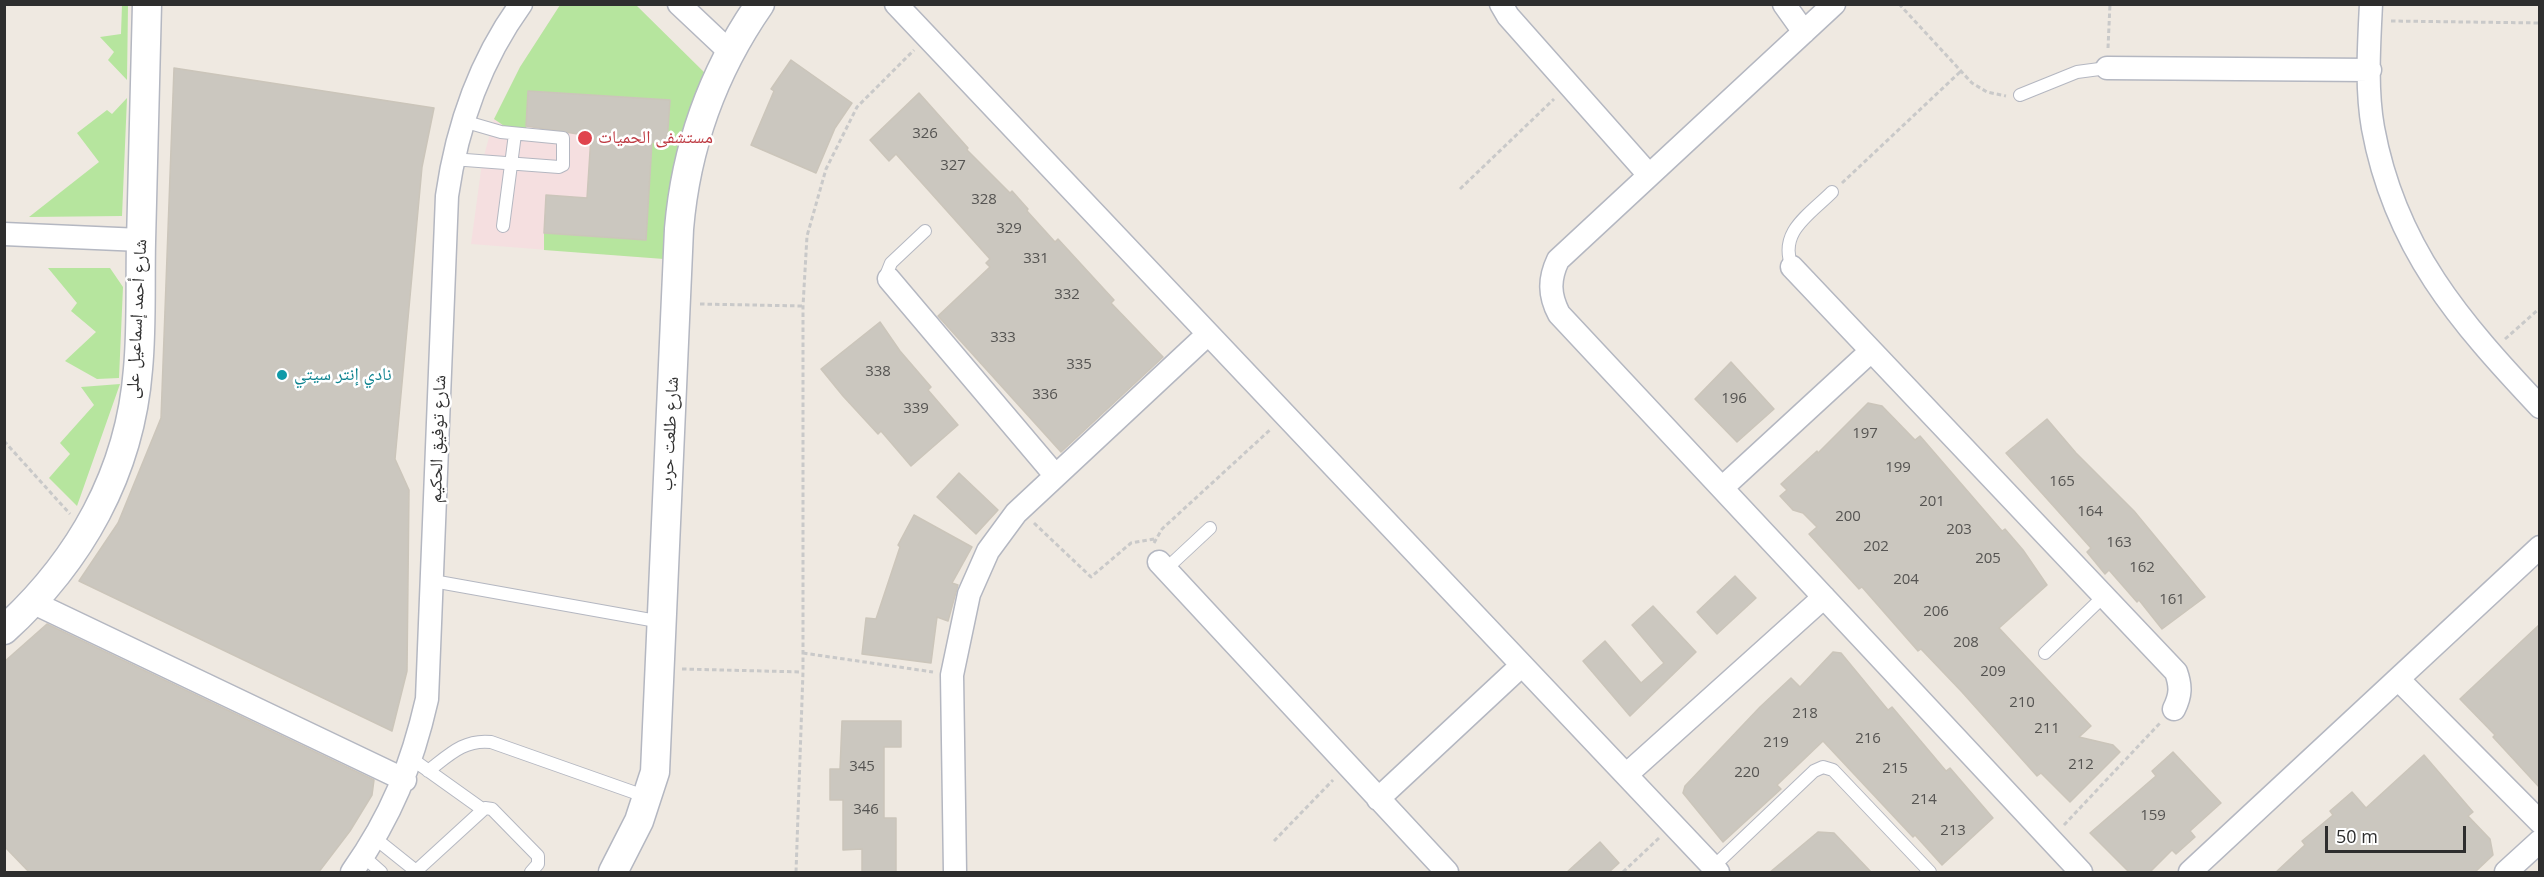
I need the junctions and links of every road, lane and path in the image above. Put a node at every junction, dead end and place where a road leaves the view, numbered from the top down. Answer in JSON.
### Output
{"nodes":[{"id":1,"x":147,"y":4,"type":"edge"},
{"id":2,"x":521,"y":4,"type":"edge"},
{"id":3,"x":680,"y":4,"type":"edge"},
{"id":4,"x":760,"y":4,"type":"edge"},
{"id":5,"x":896,"y":4,"type":"edge"},
{"id":6,"x":1501,"y":4,"type":"edge"},
{"id":7,"x":1784,"y":4,"type":"edge"},
{"id":8,"x":1834,"y":4,"type":"edge"},
{"id":9,"x":1899,"y":4,"type":"edge"},
{"id":10,"x":2110,"y":4,"type":"edge"},
{"id":11,"x":2370,"y":13,"type":"edge"},
{"id":12,"x":2540,"y":23,"type":"edge"},
{"id":13,"x":1804,"y":32,"type":"junction"},
{"id":14,"x":927,"y":37,"type":"junction"},
{"id":15,"x":729,"y":52,"type":"junction"},
{"id":16,"x":2107,"y":68,"type":"junction"},
{"id":17,"x":2370,"y":70,"type":"junction"},
{"id":18,"x":1961,"y":71,"type":"junction"},
{"id":19,"x":1568,"y":85,"type":"junction"},
{"id":20,"x":2020,"y":95,"type":"joint"},
{"id":21,"x":463,"y":121,"type":"junction"},
{"id":22,"x":515,"y":134,"type":"junction"},
{"id":23,"x":452,"y":159,"type":"junction"},
{"id":24,"x":511,"y":165,"type":"junction"},
{"id":25,"x":1649,"y":175,"type":"junction"},
{"id":26,"x":1460,"y":189,"type":"dead end"},
{"id":27,"x":1832,"y":192,"type":"joint"},
{"id":28,"x":503,"y":226,"type":"dead end"},
{"id":29,"x":925,"y":231,"type":"dead end"},
{"id":30,"x":4,"y":234,"type":"edge"},
{"id":31,"x":141,"y":240,"type":"junction"},
{"id":32,"x":1792,"y":267,"type":"joint"},
{"id":33,"x":889,"y":279,"type":"joint"},
{"id":34,"x":676,"y":303,"type":"junction"},
{"id":35,"x":803,"y":306,"type":"junction"},
{"id":36,"x":2540,"y":308,"type":"edge"},
{"id":37,"x":1208,"y":334,"type":"junction"},
{"id":38,"x":1871,"y":351,"type":"junction"},
{"id":39,"x":2489,"y":354,"type":"junction"},
{"id":40,"x":2540,"y":407,"type":"edge"},
{"id":41,"x":1285,"y":416,"type":"junction"},
{"id":42,"x":4,"y":441,"type":"edge"},
{"id":43,"x":1055,"y":475,"type":"junction"},
{"id":44,"x":1722,"y":488,"type":"junction"},
{"id":45,"x":1019,"y":509,"type":"junction"},
{"id":46,"x":1210,"y":528,"type":"dead end"},
{"id":47,"x":87,"y":534,"type":"junction"},
{"id":48,"x":1154,"y":539,"type":"junction"},
{"id":49,"x":2540,"y":547,"type":"edge"},
{"id":50,"x":1162,"y":566,"type":"junction"},
{"id":51,"x":434,"y":581,"type":"junction"},
{"id":52,"x":2104,"y":596,"type":"junction"},
{"id":53,"x":1824,"y":597,"type":"junction"},
{"id":54,"x":34,"y":603,"type":"junction"},
{"id":55,"x":662,"y":622,"type":"junction"},
{"id":56,"x":4,"y":630,"type":"edge"},
{"id":57,"x":803,"y":653,"type":"junction"},
{"id":58,"x":2045,"y":653,"type":"dead end"},
{"id":59,"x":1522,"y":665,"type":"junction"},
{"id":60,"x":660,"y":668,"type":"junction"},
{"id":61,"x":803,"y":672,"type":"junction"},
{"id":62,"x":952,"y":675,"type":"junction"},
{"id":63,"x":2398,"y":679,"type":"junction"},
{"id":64,"x":2174,"y":709,"type":"joint"},
{"id":65,"x":1347,"y":766,"type":"junction"},
{"id":66,"x":415,"y":770,"type":"junction"},
{"id":67,"x":1626,"y":775,"type":"junction"},
{"id":68,"x":648,"y":797,"type":"junction"},
{"id":69,"x":1378,"y":799,"type":"junction"},
{"id":70,"x":482,"y":809,"type":"junction"},
{"id":71,"x":2540,"y":822,"type":"edge"},
{"id":72,"x":1673,"y":825,"type":"junction"},
{"id":73,"x":2050,"y":840,"type":"junction"},
{"id":74,"x":1274,"y":841,"type":"dead end"},
{"id":75,"x":2540,"y":841,"type":"edge"},
{"id":76,"x":364,"y":856,"type":"edge"},
{"id":77,"x":1716,"y":870,"type":"edge"},
{"id":78,"x":416,"y":872,"type":"edge"},
{"id":79,"x":381,"y":873,"type":"edge"},
{"id":80,"x":531,"y":873,"type":"edge"},
{"id":81,"x":613,"y":873,"type":"edge"},
{"id":82,"x":796,"y":873,"type":"edge"},
{"id":83,"x":955,"y":873,"type":"edge"},
{"id":84,"x":1447,"y":873,"type":"edge"},
{"id":85,"x":1623,"y":873,"type":"edge"},
{"id":86,"x":1930,"y":873,"type":"edge"},
{"id":87,"x":2081,"y":873,"type":"edge"},
{"id":88,"x":2190,"y":873,"type":"edge"},
{"id":89,"x":2506,"y":873,"type":"edge"}],
"edges":[{"from":1,"to":31,"type":"street","name":"شارع أحمد إسماعيل على"},
{"from":2,"to":21,"type":"street","name":"شارع توفيق الحكيم"},
{"from":3,"to":15,"type":"street"},
{"from":4,"to":15,"type":"street","name":"شارع طلعت حرب"},
{"from":5,"to":14,"type":"street"},
{"from":6,"to":19,"type":"street"},
{"from":7,"to":13,"type":"street"},
{"from":8,"to":13,"type":"street"},
{"from":9,"to":18,"type":"path"},
{"from":10,"to":16,"type":"path"},
{"from":11,"to":12,"type":"path"},
{"from":11,"to":17,"type":"street"},
{"from":13,"to":25,"type":"street"},
{"from":14,"to":35,"type":"path"},
{"from":14,"to":37,"type":"street"},
{"from":15,"to":34,"type":"street","name":"شارع طلعت حرب"},
{"from":16,"to":17,"type":"street"},
{"from":16,"to":20,"type":"lane"},
{"from":17,"to":39,"type":"street"},
{"from":18,"to":20,"type":"path"},
{"from":18,"to":27,"type":"path"},
{"from":19,"to":25,"type":"street"},
{"from":19,"to":26,"type":"path"},
{"from":21,"to":22,"type":"lane"},
{"from":21,"to":23,"type":"street","name":"شارع توفيق الحكيم"},
{"from":22,"to":24,"type":"lane"},
{"from":22,"to":24,"type":"lane"},
{"from":23,"to":24,"type":"lane"},
{"from":23,"to":51,"type":"street","name":"شارع توفيق الحكيم"},
{"from":24,"to":28,"type":"lane"},
{"from":25,"to":44,"type":"street"},
{"from":27,"to":32,"type":"lane"},
{"from":29,"to":33,"type":"lane"},
{"from":30,"to":31,"type":"street"},
{"from":31,"to":47,"type":"street","name":"شارع أحمد إسماعيل على"},
{"from":32,"to":38,"type":"street"},
{"from":33,"to":43,"type":"street"},
{"from":34,"to":35,"type":"path"},
{"from":34,"to":55,"type":"street","name":"شارع طلعت حرب"},
{"from":35,"to":57,"type":"path"},
{"from":36,"to":39,"type":"path"},
{"from":37,"to":41,"type":"street"},
{"from":37,"to":43,"type":"street"},
{"from":38,"to":44,"type":"street"},
{"from":38,"to":52,"type":"street"},
{"from":39,"to":40,"type":"street"},
{"from":41,"to":48,"type":"path"},
{"from":41,"to":59,"type":"street"},
{"from":42,"to":47,"type":"path"},
{"from":43,"to":45,"type":"street"},
{"from":44,"to":53,"type":"street"},
{"from":45,"to":48,"type":"path"},
{"from":45,"to":62,"type":"street"},
{"from":46,"to":50,"type":"lane"},
{"from":47,"to":54,"type":"street","name":"شارع أحمد إسماعيل على"},
{"from":48,"to":50,"type":"path"},
{"from":49,"to":63,"type":"street"},
{"from":50,"to":65,"type":"street"},
{"from":51,"to":55,"type":"lane"},
{"from":51,"to":66,"type":"street","name":"شارع توفيق الحكيم"},
{"from":52,"to":58,"type":"lane"},
{"from":52,"to":64,"type":"street"},
{"from":53,"to":67,"type":"street"},
{"from":53,"to":73,"type":"street"},
{"from":54,"to":56,"type":"street","name":"شارع أحمد إسماعيل على"},
{"from":54,"to":66,"type":"street"},
{"from":55,"to":60,"type":"street","name":"شارع طلعت حرب"},
{"from":57,"to":61,"type":"path"},
{"from":57,"to":62,"type":"path"},
{"from":59,"to":67,"type":"street"},
{"from":59,"to":69,"type":"street"},
{"from":60,"to":61,"type":"path"},
{"from":60,"to":68,"type":"street","name":"شارع طلعت حرب"},
{"from":61,"to":82,"type":"path"},
{"from":62,"to":83,"type":"street"},
{"from":63,"to":71,"type":"street"},
{"from":63,"to":88,"type":"street"},
{"from":64,"to":73,"type":"path"},
{"from":65,"to":69,"type":"street"},
{"from":65,"to":74,"type":"path"},
{"from":66,"to":68,"type":"lane"},
{"from":66,"to":70,"type":"lane"},
{"from":66,"to":76,"type":"street","name":"شارع توفيق الحكيم"},
{"from":67,"to":72,"type":"street"},
{"from":68,"to":81,"type":"street","name":"شارع طلعت حرب"},
{"from":69,"to":84,"type":"street"},
{"from":70,"to":78,"type":"lane"},
{"from":70,"to":80,"type":"lane"},
{"from":72,"to":77,"type":"street"},
{"from":72,"to":85,"type":"path"},
{"from":73,"to":87,"type":"street"},
{"from":75,"to":89,"type":"street"},
{"from":76,"to":78,"type":"lane"},
{"from":76,"to":79,"type":"lane"},
{"from":77,"to":86,"type":"lane"}]}
